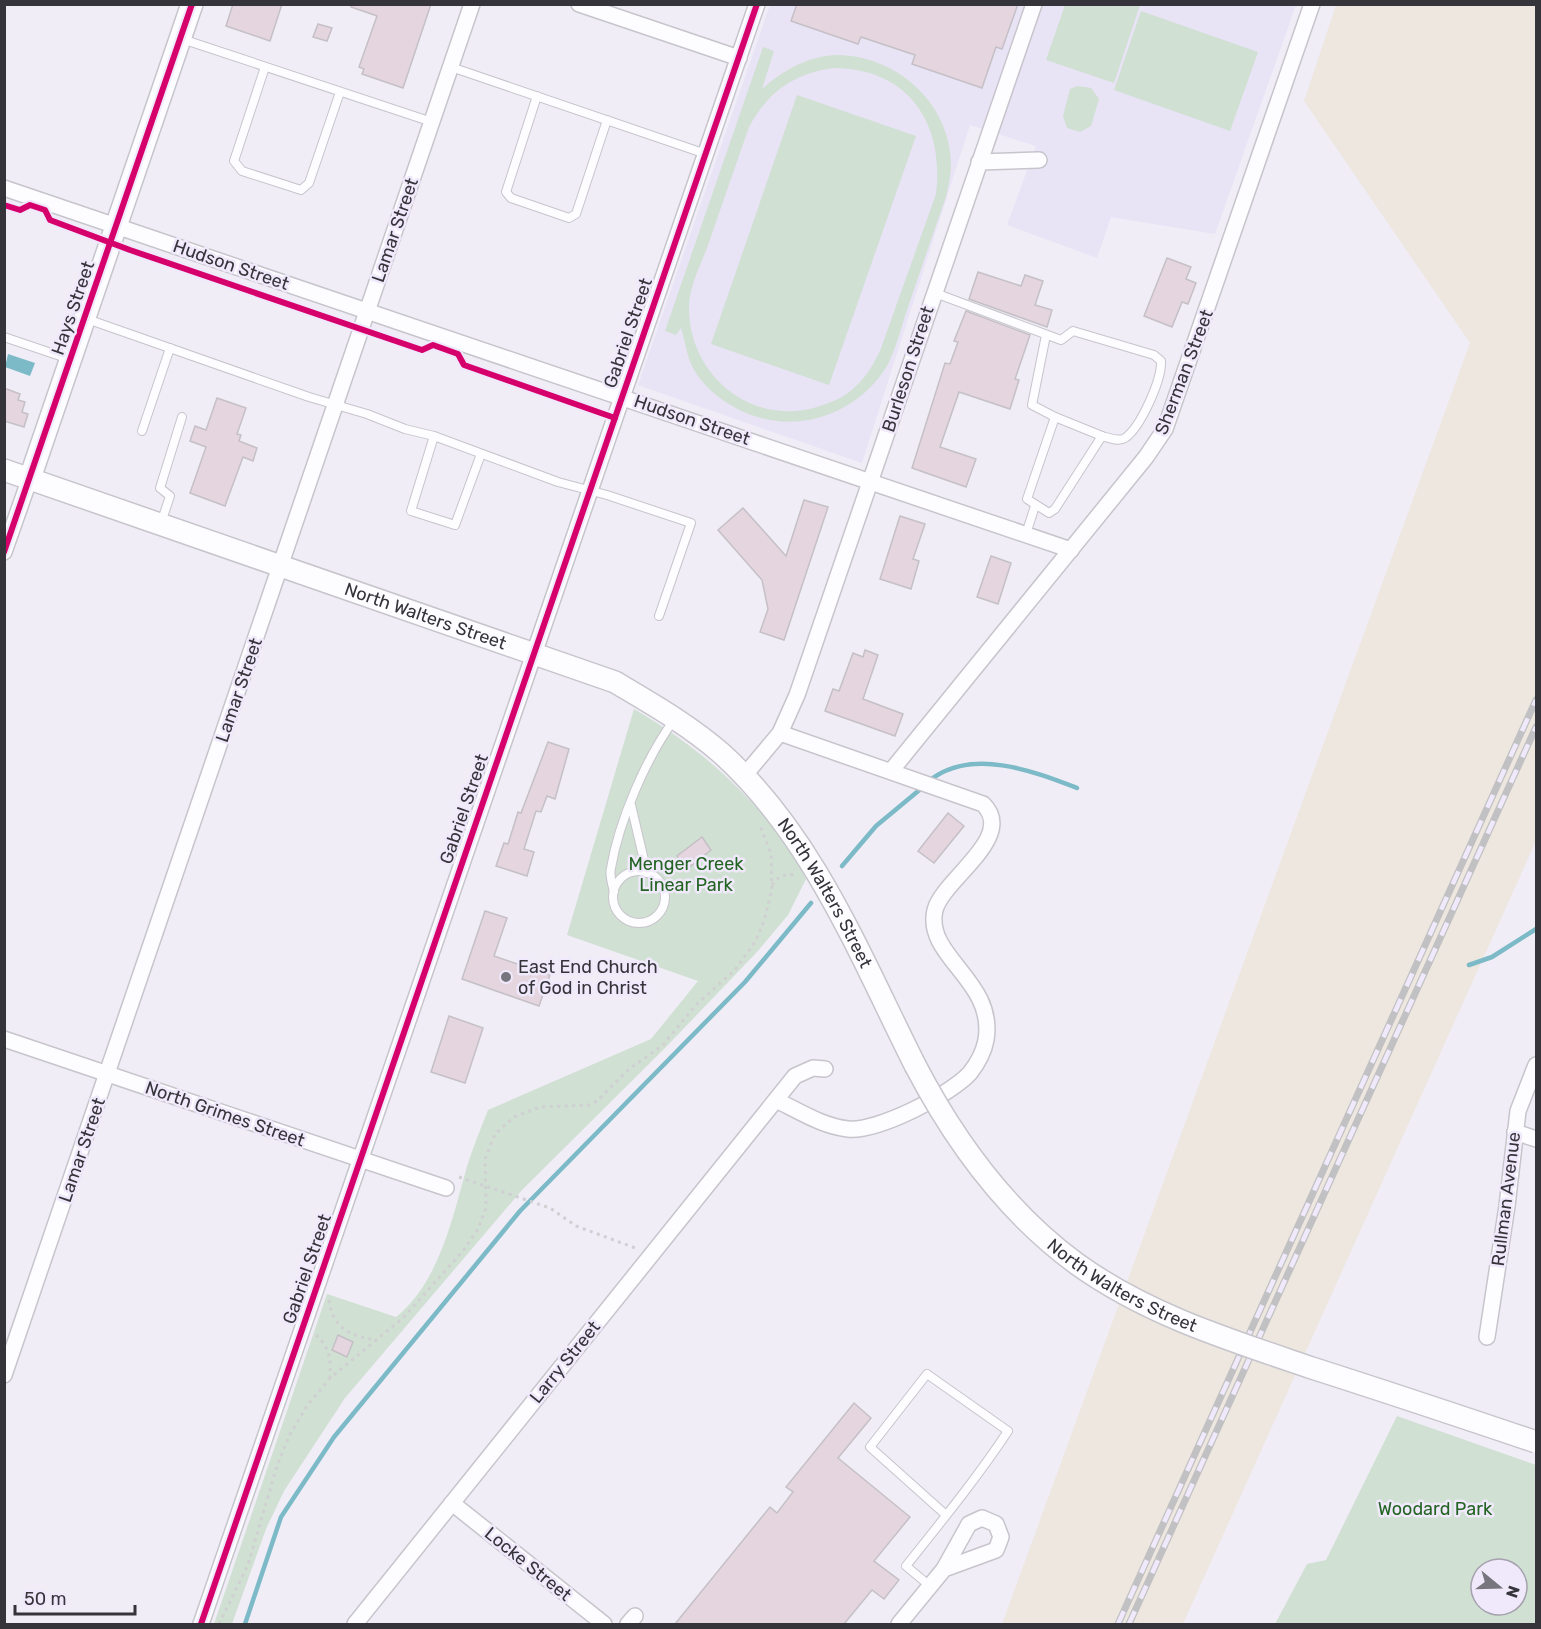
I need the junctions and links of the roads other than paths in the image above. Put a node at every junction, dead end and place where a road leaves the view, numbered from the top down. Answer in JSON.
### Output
{"nodes":[{"id":1,"x":192,"y":4,"type":"edge"},
{"id":2,"x":472,"y":4,"type":"edge"},
{"id":3,"x":579,"y":4,"type":"edge"},
{"id":4,"x":757,"y":4,"type":"edge"},
{"id":5,"x":1034,"y":4,"type":"edge"},
{"id":6,"x":1312,"y":4,"type":"edge"},
{"id":7,"x":181,"y":39,"type":"junction"},
{"id":8,"x":739,"y":58,"type":"junction"},
{"id":9,"x":265,"y":67,"type":"junction"},
{"id":10,"x":451,"y":67,"type":"junction"},
{"id":11,"x":340,"y":92,"type":"junction"},
{"id":12,"x":537,"y":96,"type":"junction"},
{"id":13,"x":607,"y":120,"type":"junction"},
{"id":14,"x":432,"y":122,"type":"junction"},
{"id":15,"x":706,"y":154,"type":"junction"},
{"id":16,"x":1039,"y":160,"type":"dead end"},
{"id":17,"x":979,"y":162,"type":"junction"},
{"id":18,"x":4,"y":188,"type":"edge"},
{"id":19,"x":117,"y":227,"type":"junction"},
{"id":20,"x":933,"y":293,"type":"junction"},
{"id":21,"x":368,"y":310,"type":"junction"},
{"id":22,"x":86,"y":318,"type":"junction"},
{"id":23,"x":1046,"y":335,"type":"junction"},
{"id":24,"x":4,"y":337,"type":"edge"},
{"id":25,"x":170,"y":348,"type":"junction"},
{"id":26,"x":71,"y":360,"type":"junction"},
{"id":27,"x":622,"y":396,"type":"junction"},
{"id":28,"x":336,"y":405,"type":"junction"},
{"id":29,"x":182,"y":417,"type":"dead end"},
{"id":30,"x":1055,"y":417,"type":"junction"},
{"id":31,"x":142,"y":431,"type":"dead end"},
{"id":32,"x":434,"y":436,"type":"junction"},
{"id":33,"x":1102,"y":436,"type":"junction"},
{"id":34,"x":482,"y":454,"type":"junction"},
{"id":35,"x":4,"y":470,"type":"edge"},
{"id":36,"x":30,"y":478,"type":"junction"},
{"id":37,"x":871,"y":480,"type":"junction"},
{"id":38,"x":589,"y":491,"type":"junction"},
{"id":39,"x":1035,"y":506,"type":"junction"},
{"id":40,"x":161,"y":525,"type":"junction"},
{"id":41,"x":1026,"y":534,"type":"junction"},
{"id":42,"x":1071,"y":550,"type":"junction"},
{"id":43,"x":4,"y":552,"type":"edge"},
{"id":44,"x":281,"y":567,"type":"junction"},
{"id":45,"x":659,"y":616,"type":"dead end"},
{"id":46,"x":533,"y":652,"type":"junction"},
{"id":47,"x":674,"y":718,"type":"junction"},
{"id":48,"x":780,"y":733,"type":"junction"},
{"id":49,"x":891,"y":771,"type":"junction"},
{"id":50,"x":744,"y":776,"type":"junction"},
{"id":51,"x":631,"y":804,"type":"junction"},
{"id":52,"x":647,"y":873,"type":"junction"},
{"id":53,"x":614,"y":891,"type":"junction"},
{"id":54,"x":4,"y":1039,"type":"edge"},
{"id":55,"x":1536,"y":1065,"type":"edge"},
{"id":56,"x":825,"y":1069,"type":"dead end"},
{"id":57,"x":108,"y":1074,"type":"junction"},
{"id":58,"x":776,"y":1100,"type":"junction"},
{"id":59,"x":1515,"y":1132,"type":"junction"},
{"id":60,"x":1536,"y":1139,"type":"edge"},
{"id":61,"x":361,"y":1160,"type":"junction"},
{"id":62,"x":446,"y":1188,"type":"dead end"},
{"id":63,"x":1486,"y":1337,"type":"dead end"},
{"id":64,"x":4,"y":1375,"type":"edge"},
{"id":65,"x":1536,"y":1442,"type":"edge"},
{"id":66,"x":452,"y":1503,"type":"junction"},
{"id":67,"x":946,"y":1515,"type":"junction"},
{"id":68,"x":944,"y":1569,"type":"dead end"},
{"id":69,"x":930,"y":1586,"type":"junction"},
{"id":70,"x":201,"y":1624,"type":"edge"},
{"id":71,"x":355,"y":1624,"type":"edge"},
{"id":72,"x":604,"y":1624,"type":"edge"},
{"id":73,"x":899,"y":1624,"type":"edge"}],
"edges":[{"from":1,"to":7,"type":"main road","name":"Hays Street"},
{"from":2,"to":10,"type":"street","name":"Lamar Street"},
{"from":3,"to":8,"type":"street"},
{"from":4,"to":8,"type":"street","name":"Gabriel Street"},
{"from":5,"to":17,"type":"street","name":"Burleson Street"},
{"from":6,"to":42,"type":"street","name":"Sherman Street"},
{"from":7,"to":9,"type":"lane"},
{"from":7,"to":19,"type":"main road","name":"Hays Street"},
{"from":8,"to":15,"type":"street","name":"Gabriel Street"},
{"from":9,"to":11,"type":"lane"},
{"from":9,"to":11,"type":"lane"},
{"from":10,"to":12,"type":"lane"},
{"from":10,"to":14,"type":"street","name":"Lamar Street"},
{"from":11,"to":14,"type":"lane"},
{"from":12,"to":13,"type":"lane"},
{"from":12,"to":13,"type":"lane"},
{"from":13,"to":15,"type":"lane"},
{"from":14,"to":21,"type":"street","name":"Lamar Street"},
{"from":15,"to":27,"type":"street","name":"Gabriel Street"},
{"from":16,"to":17,"type":"street"},
{"from":17,"to":20,"type":"street","name":"Burleson Street"},
{"from":18,"to":19,"type":"street","name":"Hudson Street"},
{"from":19,"to":21,"type":"street","name":"Hudson Street"},
{"from":19,"to":22,"type":"main road","name":"Hays Street"},
{"from":20,"to":23,"type":"lane"},
{"from":20,"to":37,"type":"street","name":"Burleson Street"},
{"from":21,"to":27,"type":"street","name":"Hudson Street"},
{"from":21,"to":28,"type":"street","name":"Lamar Street"},
{"from":22,"to":25,"type":"lane"},
{"from":22,"to":26,"type":"main road","name":"Hays Street"},
{"from":23,"to":30,"type":"lane"},
{"from":23,"to":33,"type":"lane"},
{"from":24,"to":26,"type":"lane"},
{"from":25,"to":28,"type":"lane"},
{"from":25,"to":31,"type":"lane"},
{"from":26,"to":36,"type":"main road","name":"Hays Street"},
{"from":27,"to":37,"type":"street","name":"Hudson Street"},
{"from":27,"to":38,"type":"street","name":"Gabriel Street"},
{"from":28,"to":32,"type":"lane"},
{"from":28,"to":44,"type":"street","name":"Lamar Street"},
{"from":29,"to":40,"type":"lane"},
{"from":30,"to":33,"type":"lane"},
{"from":30,"to":39,"type":"lane"},
{"from":32,"to":34,"type":"lane"},
{"from":32,"to":34,"type":"lane"},
{"from":33,"to":39,"type":"lane"},
{"from":34,"to":38,"type":"lane"},
{"from":35,"to":36,"type":"main road","name":"North Walters Street"},
{"from":36,"to":40,"type":"main road","name":"North Walters Street"},
{"from":36,"to":43,"type":"street","name":"Hays Street"},
{"from":37,"to":41,"type":"street","name":"Hudson Street"},
{"from":37,"to":48,"type":"street","name":"Burleson Street"},
{"from":38,"to":45,"type":"lane"},
{"from":38,"to":46,"type":"street","name":"Gabriel Street"},
{"from":39,"to":41,"type":"lane"},
{"from":40,"to":44,"type":"main road","name":"North Walters Street"},
{"from":41,"to":42,"type":"street","name":"Hudson Street"},
{"from":42,"to":49,"type":"street","name":"Sherman Street"},
{"from":44,"to":46,"type":"main road","name":"North Walters Street"},
{"from":44,"to":57,"type":"street","name":"Lamar Street"},
{"from":46,"to":47,"type":"main road","name":"North Walters Street"},
{"from":46,"to":61,"type":"street","name":"Gabriel Street"},
{"from":47,"to":50,"type":"main road","name":"North Walters Street"},
{"from":47,"to":51,"type":"lane"},
{"from":48,"to":49,"type":"street"},
{"from":48,"to":50,"type":"street","name":"Burleson Street"},
{"from":49,"to":58,"type":"street"},
{"from":50,"to":65,"type":"main road","name":"North Walters Street","bridge":true},
{"from":51,"to":52,"type":"lane"},
{"from":51,"to":53,"type":"lane"},
{"from":52,"to":53,"type":"lane"},
{"from":52,"to":53,"type":"lane"},
{"from":54,"to":57,"type":"street","name":"North Grimes Street"},
{"from":55,"to":59,"type":"street","name":"Rullman Avenue"},
{"from":56,"to":58,"type":"street","name":"Larry Street"},
{"from":57,"to":61,"type":"street","name":"North Grimes Street"},
{"from":57,"to":64,"type":"street","name":"Lamar Street"},
{"from":58,"to":66,"type":"street","name":"Larry Street"},
{"from":59,"to":60,"type":"street"},
{"from":59,"to":63,"type":"street","name":"Rullman Avenue"},
{"from":61,"to":62,"type":"street","name":"North Grimes Street"},
{"from":61,"to":70,"type":"street","name":"Gabriel Street"},
{"from":66,"to":71,"type":"street","name":"Larry Street"},
{"from":66,"to":72,"type":"street","name":"Locke Street"},
{"from":67,"to":67,"type":"lane"},
{"from":67,"to":69,"type":"lane"},
{"from":68,"to":69,"type":"street"},
{"from":69,"to":73,"type":"street"}]}
